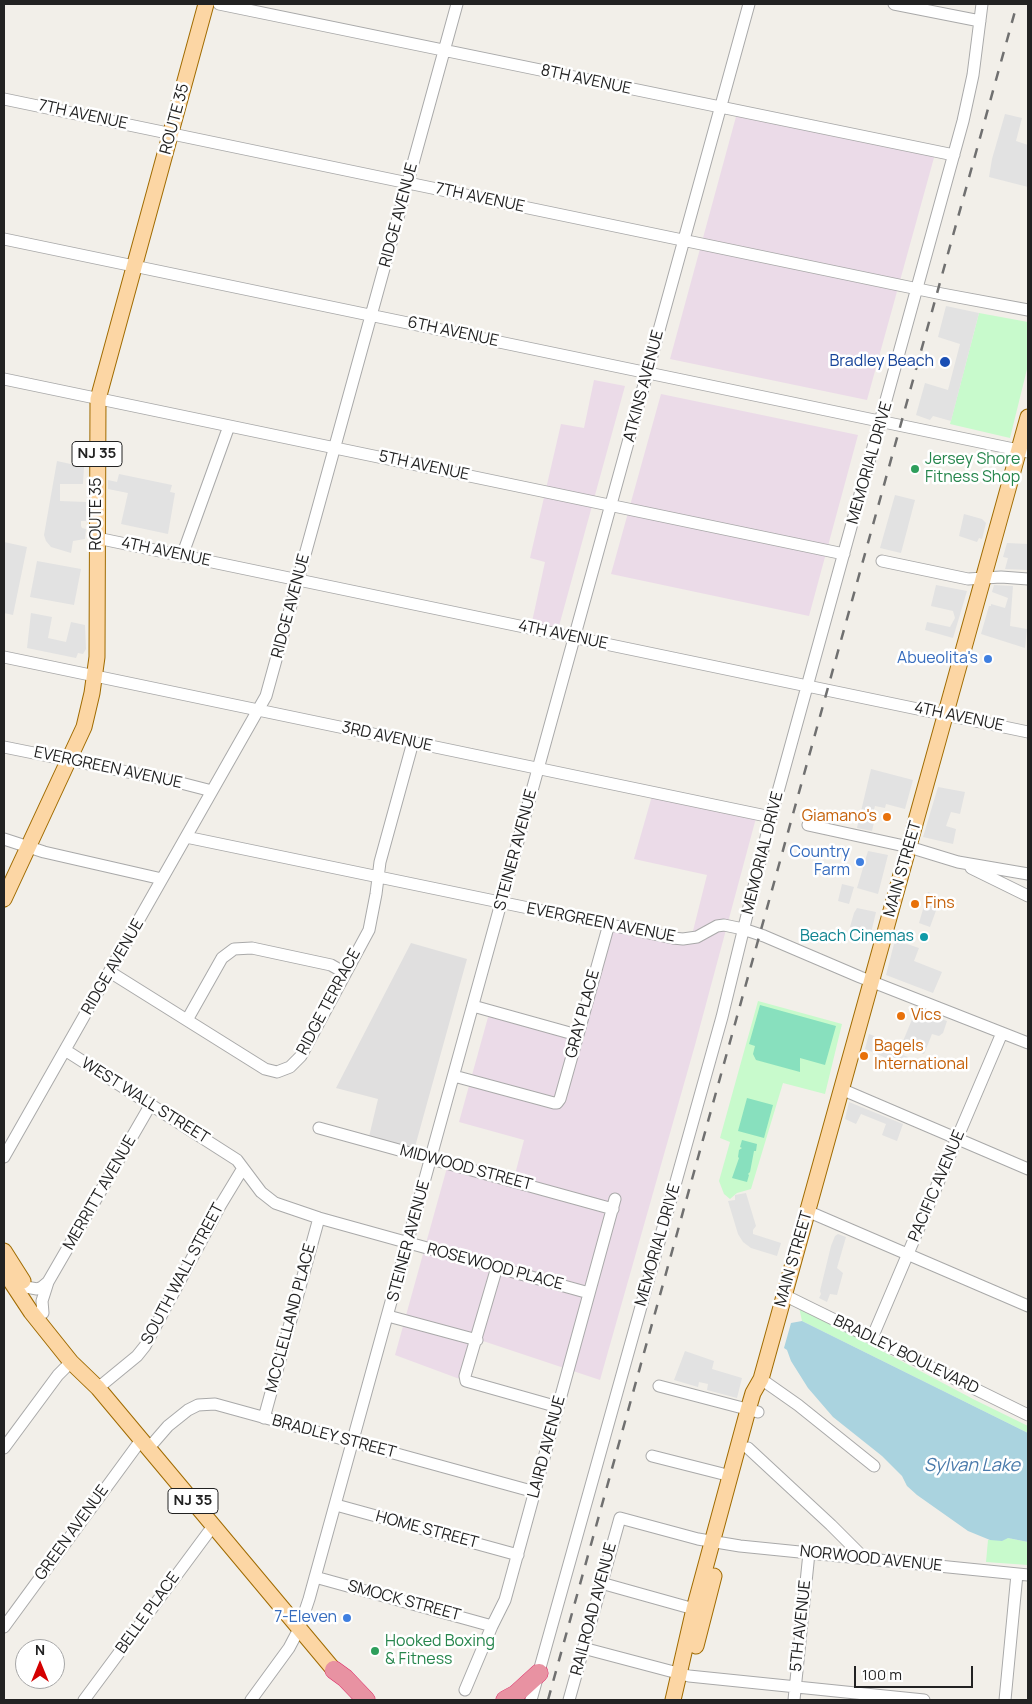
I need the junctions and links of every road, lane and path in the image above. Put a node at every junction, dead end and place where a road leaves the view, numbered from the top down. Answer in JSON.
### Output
{"nodes":[{"id":1,"x":206,"y":4,"type":"edge"},
{"id":2,"x":219,"y":4,"type":"edge"},
{"id":3,"x":457,"y":4,"type":"edge"},
{"id":4,"x":749,"y":4,"type":"edge"},
{"id":5,"x":894,"y":4,"type":"edge"},
{"id":6,"x":982,"y":4,"type":"edge"},
{"id":7,"x":980,"y":21,"type":"junction"},
{"id":8,"x":444,"y":50,"type":"junction"},
{"id":9,"x":4,"y":98,"type":"edge"},
{"id":10,"x":720,"y":108,"type":"junction"},
{"id":11,"x":171,"y":134,"type":"junction"},
{"id":12,"x":954,"y":155,"type":"junction"},
{"id":13,"x":408,"y":182,"type":"junction"},
{"id":14,"x":4,"y":239,"type":"edge"},
{"id":15,"x":684,"y":240,"type":"junction"},
{"id":16,"x":134,"y":266,"type":"junction"},
{"id":17,"x":922,"y":289,"type":"junction"},
{"id":18,"x":1028,"y":310,"type":"edge"},
{"id":19,"x":371,"y":315,"type":"junction"},
{"id":20,"x":648,"y":373,"type":"junction"},
{"id":21,"x":4,"y":379,"type":"edge"},
{"id":22,"x":98,"y":399,"type":"junction"},
{"id":23,"x":1028,"y":417,"type":"edge"},
{"id":24,"x":881,"y":421,"type":"junction"},
{"id":25,"x":229,"y":426,"type":"junction"},
{"id":26,"x":334,"y":448,"type":"junction"},
{"id":27,"x":1024,"y":451,"type":"edge"},
{"id":28,"x":611,"y":505,"type":"junction"},
{"id":29,"x":97,"y":538,"type":"junction"},
{"id":30,"x":844,"y":554,"type":"junction"},
{"id":31,"x":182,"y":556,"type":"junction"},
{"id":32,"x":882,"y":561,"type":"dead end"},
{"id":33,"x":984,"y":578,"type":"junction"},
{"id":34,"x":1028,"y":579,"type":"edge"},
{"id":35,"x":298,"y":580,"type":"junction"},
{"id":36,"x":575,"y":637,"type":"junction"},
{"id":37,"x":4,"y":657,"type":"edge"},
{"id":38,"x":95,"y":676,"type":"junction"},
{"id":39,"x":808,"y":687,"type":"junction"},
{"id":40,"x":259,"y":710,"type":"junction"},
{"id":41,"x":946,"y":715,"type":"junction"},
{"id":42,"x":1028,"y":732,"type":"edge"},
{"id":43,"x":413,"y":742,"type":"junction"},
{"id":44,"x":4,"y":746,"type":"edge"},
{"id":45,"x":69,"y":760,"type":"junction"},
{"id":46,"x":539,"y":768,"type":"junction"},
{"id":47,"x":212,"y":792,"type":"junction"},
{"id":48,"x":771,"y":817,"type":"junction"},
{"id":49,"x":808,"y":825,"type":"dead end"},
{"id":50,"x":186,"y":837,"type":"junction"},
{"id":51,"x":4,"y":839,"type":"edge"},
{"id":52,"x":28,"y":846,"type":"junction"},
{"id":53,"x":909,"y":847,"type":"junction"},
{"id":54,"x":958,"y":862,"type":"junction"},
{"id":55,"x":1028,"y":874,"type":"edge"},
{"id":56,"x":378,"y":877,"type":"junction"},
{"id":57,"x":162,"y":879,"type":"junction"},
{"id":58,"x":1028,"y":896,"type":"edge"},
{"id":59,"x":4,"y":899,"type":"edge"},
{"id":60,"x":502,"y":902,"type":"junction"},
{"id":61,"x":609,"y":924,"type":"junction"},
{"id":62,"x":743,"y":929,"type":"junction"},
{"id":63,"x":110,"y":972,"type":"junction"},
{"id":64,"x":345,"y":973,"type":"junction"},
{"id":65,"x":871,"y":981,"type":"junction"},
{"id":66,"x":473,"y":1006,"type":"junction"},
{"id":67,"x":187,"y":1020,"type":"junction"},
{"id":68,"x":1002,"y":1033,"type":"junction"},
{"id":69,"x":577,"y":1035,"type":"junction"},
{"id":70,"x":1028,"y":1044,"type":"edge"},
{"id":71,"x":65,"y":1050,"type":"junction"},
{"id":72,"x":454,"y":1076,"type":"junction"},
{"id":73,"x":841,"y":1089,"type":"junction"},
{"id":74,"x":151,"y":1104,"type":"junction"},
{"id":75,"x":319,"y":1128,"type":"dead end"},
{"id":76,"x":957,"y":1139,"type":"junction"},
{"id":77,"x":4,"y":1157,"type":"edge"},
{"id":78,"x":431,"y":1159,"type":"junction"},
{"id":79,"x":243,"y":1168,"type":"junction"},
{"id":80,"x":1028,"y":1169,"type":"edge"},
{"id":81,"x":614,"y":1204,"type":"joint"},
{"id":82,"x":807,"y":1212,"type":"junction"},
{"id":83,"x":319,"y":1218,"type":"junction"},
{"id":84,"x":408,"y":1243,"type":"junction"},
{"id":85,"x":4,"y":1251,"type":"edge"},
{"id":86,"x":908,"y":1254,"type":"junction"},
{"id":87,"x":498,"y":1266,"type":"junction"},
{"id":88,"x":4,"y":1271,"type":"edge"},
{"id":89,"x":48,"y":1282,"type":"junction"},
{"id":90,"x":11,"y":1285,"type":"edge"},
{"id":91,"x":589,"y":1293,"type":"junction"},
{"id":92,"x":784,"y":1295,"type":"junction"},
{"id":93,"x":1028,"y":1306,"type":"edge"},
{"id":94,"x":37,"y":1313,"type":"junction"},
{"id":95,"x":388,"y":1316,"type":"junction"},
{"id":96,"x":872,"y":1338,"type":"junction"},
{"id":97,"x":477,"y":1340,"type":"junction"},
{"id":98,"x":71,"y":1362,"type":"junction"},
{"id":99,"x":761,"y":1378,"type":"junction"},
{"id":100,"x":659,"y":1386,"type":"dead end"},
{"id":101,"x":98,"y":1388,"type":"junction"},
{"id":102,"x":558,"y":1407,"type":"junction"},
{"id":103,"x":753,"y":1411,"type":"junction"},
{"id":104,"x":1028,"y":1415,"type":"edge"},
{"id":105,"x":264,"y":1418,"type":"junction"},
{"id":106,"x":352,"y":1442,"type":"junction"},
{"id":107,"x":145,"y":1444,"type":"junction"},
{"id":108,"x":4,"y":1448,"type":"edge"},
{"id":109,"x":748,"y":1448,"type":"junction"},
{"id":110,"x":652,"y":1456,"type":"dead end"},
{"id":111,"x":874,"y":1466,"type":"dead end"},
{"id":112,"x":731,"y":1476,"type":"junction"},
{"id":113,"x":535,"y":1492,"type":"junction"},
{"id":114,"x":336,"y":1505,"type":"junction"},
{"id":115,"x":620,"y":1518,"type":"joint"},
{"id":116,"x":213,"y":1526,"type":"junction"},
{"id":117,"x":718,"y":1542,"type":"junction"},
{"id":118,"x":809,"y":1553,"type":"junction"},
{"id":119,"x":518,"y":1555,"type":"junction"},
{"id":120,"x":864,"y":1558,"type":"junction"},
{"id":121,"x":1023,"y":1574,"type":"edge"},
{"id":122,"x":315,"y":1578,"type":"junction"},
{"id":123,"x":601,"y":1583,"type":"junction"},
{"id":124,"x":694,"y":1609,"type":"junction"},
{"id":125,"x":492,"y":1626,"type":"junction"},
{"id":126,"x":4,"y":1628,"type":"edge"},
{"id":127,"x":299,"y":1629,"type":"junction"},
{"id":128,"x":583,"y":1648,"type":"junction"},
{"id":129,"x":334,"y":1670,"type":"junction"},
{"id":130,"x":539,"y":1673,"type":"junction"},
{"id":131,"x":684,"y":1675,"type":"junction"},
{"id":132,"x":795,"y":1687,"type":"junction"},
{"id":133,"x":465,"y":1690,"type":"dead end"},
{"id":134,"x":84,"y":1700,"type":"edge"},
{"id":135,"x":251,"y":1700,"type":"edge"},
{"id":136,"x":353,"y":1700,"type":"edge"},
{"id":137,"x":366,"y":1700,"type":"edge"},
{"id":138,"x":505,"y":1700,"type":"edge"},
{"id":139,"x":531,"y":1700,"type":"edge"},
{"id":140,"x":569,"y":1700,"type":"edge"},
{"id":141,"x":673,"y":1700,"type":"edge"},
{"id":142,"x":683,"y":1700,"type":"edge"},
{"id":143,"x":794,"y":1700,"type":"edge"},
{"id":144,"x":924,"y":1700,"type":"edge"},
{"id":145,"x":1005,"y":1700,"type":"edge"}],
"edges":[{"from":1,"to":11,"type":"main road","name":"ROUTE 35","number":"NJ 35"},
{"from":2,"to":8,"type":"street","name":"8TH AVENUE"},
{"from":3,"to":8,"type":"street","name":"RIDGE AVENUE"},
{"from":4,"to":10,"type":"street","name":"ATKINS AVENUE"},
{"from":5,"to":7,"type":"street"},
{"from":6,"to":7,"type":"street","name":"MEMORIAL DRIVE"},
{"from":7,"to":12,"type":"street","name":"MEMORIAL DRIVE"},
{"from":8,"to":10,"type":"street","name":"8TH AVENUE"},
{"from":8,"to":13,"type":"street","name":"RIDGE AVENUE"},
{"from":9,"to":11,"type":"street","name":"7TH AVENUE"},
{"from":10,"to":12,"type":"street","name":"8TH AVENUE"},
{"from":10,"to":15,"type":"street","name":"ATKINS AVENUE"},
{"from":11,"to":13,"type":"street","name":"7TH AVENUE"},
{"from":11,"to":16,"type":"main road","name":"ROUTE 35","number":"NJ 35"},
{"from":12,"to":17,"type":"street","name":"MEMORIAL DRIVE"},
{"from":13,"to":15,"type":"street","name":"7TH AVENUE"},
{"from":13,"to":19,"type":"street","name":"RIDGE AVENUE"},
{"from":14,"to":16,"type":"street","name":"6TH AVENUE"},
{"from":15,"to":17,"type":"street","name":"7TH AVENUE"},
{"from":15,"to":20,"type":"street","name":"ATKINS AVENUE"},
{"from":16,"to":19,"type":"street","name":"6TH AVENUE"},
{"from":16,"to":22,"type":"main road","name":"ROUTE 35","number":"NJ 35"},
{"from":17,"to":18,"type":"street","name":"7TH AVENUE"},
{"from":17,"to":24,"type":"street","name":"MEMORIAL DRIVE"},
{"from":19,"to":20,"type":"street","name":"6TH AVENUE"},
{"from":19,"to":26,"type":"street","name":"RIDGE AVENUE"},
{"from":20,"to":24,"type":"street","name":"6TH AVENUE"},
{"from":20,"to":28,"type":"street","name":"ATKINS AVENUE"},
{"from":21,"to":22,"type":"street","name":"5TH AVENUE"},
{"from":22,"to":25,"type":"street","name":"5TH AVENUE"},
{"from":22,"to":29,"type":"main road","name":"ROUTE 35","number":"NJ 35"},
{"from":23,"to":27,"type":"main road","name":"MAIN STREET"},
{"from":24,"to":27,"type":"street","name":"6TH AVENUE"},
{"from":24,"to":30,"type":"street","name":"MEMORIAL DRIVE"},
{"from":25,"to":26,"type":"street","name":"5TH AVENUE"},
{"from":25,"to":31,"type":"street"},
{"from":26,"to":28,"type":"street","name":"5TH AVENUE"},
{"from":26,"to":35,"type":"street","name":"RIDGE AVENUE"},
{"from":27,"to":33,"type":"main road","name":"MAIN STREET"},
{"from":28,"to":30,"type":"street","name":"5TH AVENUE"},
{"from":28,"to":36,"type":"street","name":"ATKINS AVENUE"},
{"from":29,"to":31,"type":"street","name":"4TH AVENUE"},
{"from":29,"to":38,"type":"main road","name":"ROUTE 35","number":"NJ 35"},
{"from":30,"to":39,"type":"street","name":"MEMORIAL DRIVE"},
{"from":31,"to":35,"type":"street","name":"4TH AVENUE"},
{"from":32,"to":33,"type":"street"},
{"from":33,"to":34,"type":"street"},
{"from":33,"to":41,"type":"main road","name":"MAIN STREET"},
{"from":35,"to":36,"type":"street","name":"4TH AVENUE"},
{"from":35,"to":40,"type":"street","name":"RIDGE AVENUE"},
{"from":36,"to":39,"type":"street","name":"4TH AVENUE"},
{"from":36,"to":46,"type":"street","name":"ATKINS AVENUE"},
{"from":37,"to":38,"type":"street","name":"3RD AVENUE"},
{"from":38,"to":40,"type":"street","name":"3RD AVENUE"},
{"from":38,"to":45,"type":"main road","name":"ROUTE 35","number":"NJ 35"},
{"from":39,"to":41,"type":"street","name":"4TH AVENUE"},
{"from":39,"to":48,"type":"street","name":"MEMORIAL DRIVE"},
{"from":40,"to":43,"type":"street","name":"3RD AVENUE"},
{"from":40,"to":47,"type":"street","name":"RIDGE AVENUE"},
{"from":41,"to":42,"type":"street","name":"4TH AVENUE"},
{"from":41,"to":53,"type":"main road","name":"MAIN STREET"},
{"from":43,"to":46,"type":"street","name":"3RD AVENUE"},
{"from":43,"to":56,"type":"street","name":"RIDGE TERRACE"},
{"from":44,"to":45,"type":"street","name":"EVERGREEN AVENUE"},
{"from":45,"to":47,"type":"street","name":"EVERGREEN AVENUE"},
{"from":45,"to":52,"type":"main road","name":"ROUTE 35","number":"NJ 35"},
{"from":46,"to":48,"type":"street","name":"3RD AVENUE"},
{"from":46,"to":60,"type":"street","name":"STEINER AVENUE"},
{"from":47,"to":50,"type":"street","name":"RIDGE AVENUE"},
{"from":48,"to":62,"type":"street","name":"MEMORIAL DRIVE"},
{"from":49,"to":53,"type":"street"},
{"from":50,"to":56,"type":"street","name":"EVERGREEN AVENUE"},
{"from":50,"to":57,"type":"street","name":"RIDGE AVENUE"},
{"from":51,"to":52,"type":"street"},
{"from":52,"to":57,"type":"street"},
{"from":52,"to":59,"type":"main road","name":"ROUTE 35","number":"NJ 35"},
{"from":53,"to":54,"type":"street"},
{"from":53,"to":65,"type":"main road","name":"MAIN STREET"},
{"from":54,"to":55,"type":"street"},
{"from":54,"to":58,"type":"street"},
{"from":56,"to":60,"type":"street","name":"EVERGREEN AVENUE"},
{"from":56,"to":64,"type":"street","name":"RIDGE TERRACE"},
{"from":57,"to":63,"type":"street","name":"RIDGE AVENUE"},
{"from":60,"to":61,"type":"street","name":"EVERGREEN AVENUE"},
{"from":60,"to":66,"type":"street","name":"STEINER AVENUE"},
{"from":61,"to":62,"type":"street","name":"EVERGREEN AVENUE"},
{"from":61,"to":69,"type":"street","name":"GRAY PLACE"},
{"from":62,"to":65,"type":"street","name":"EVERGREEN AVENUE"},
{"from":62,"to":130,"type":"street","name":"MEMORIAL DRIVE"},
{"from":63,"to":67,"type":"street","name":"RIDGE TERRACE"},
{"from":63,"to":71,"type":"street","name":"RIDGE AVENUE"},
{"from":64,"to":67,"type":"street"},
{"from":64,"to":67,"type":"street","name":"RIDGE TERRACE"},
{"from":65,"to":68,"type":"street","name":"EVERGREEN AVENUE"},
{"from":65,"to":73,"type":"main road","name":"MAIN STREET"},
{"from":66,"to":69,"type":"street"},
{"from":66,"to":72,"type":"street","name":"STEINER AVENUE"},
{"from":68,"to":70,"type":"street","name":"EVERGREEN AVENUE"},
{"from":68,"to":76,"type":"street","name":"PACIFIC AVENUE"},
{"from":69,"to":72,"type":"street","name":"GRAY PLACE"},
{"from":71,"to":74,"type":"street","name":"WEST WALL STREET"},
{"from":71,"to":77,"type":"street","name":"RIDGE AVENUE"},
{"from":72,"to":78,"type":"street","name":"STEINER AVENUE"},
{"from":73,"to":76,"type":"street"},
{"from":73,"to":82,"type":"main road","name":"MAIN STREET"},
{"from":74,"to":79,"type":"street","name":"WEST WALL STREET"},
{"from":74,"to":89,"type":"street","name":"MERRITT AVENUE"},
{"from":75,"to":78,"type":"street","name":"MIDWOOD STREET"},
{"from":76,"to":80,"type":"street"},
{"from":76,"to":86,"type":"street","name":"PACIFIC AVENUE"},
{"from":78,"to":81,"type":"street","name":"MIDWOOD STREET"},
{"from":78,"to":84,"type":"street","name":"STEINER AVENUE"},
{"from":79,"to":83,"type":"street","name":"ROSEWOOD PLACE"},
{"from":79,"to":101,"type":"street","name":"SOUTH WALL STREET"},
{"from":81,"to":91,"type":"street","name":"LAIRD AVENUE"},
{"from":82,"to":86,"type":"street"},
{"from":82,"to":92,"type":"main road","name":"MAIN STREET"},
{"from":83,"to":84,"type":"street","name":"ROSEWOOD PLACE"},
{"from":83,"to":105,"type":"street","name":"MCCLELLAND PLACE"},
{"from":84,"to":87,"type":"street","name":"ROSEWOOD PLACE"},
{"from":84,"to":95,"type":"street","name":"STEINER AVENUE"},
{"from":85,"to":90,"type":"main road"},
{"from":86,"to":93,"type":"street"},
{"from":86,"to":96,"type":"street","name":"PACIFIC AVENUE"},
{"from":87,"to":91,"type":"street","name":"ROSEWOOD PLACE"},
{"from":87,"to":97,"type":"street"},
{"from":88,"to":90,"type":"main road"},
{"from":89,"to":90,"type":"street"},
{"from":89,"to":94,"type":"street","name":"MERRITT AVENUE"},
{"from":90,"to":94,"type":"main road"},
{"from":91,"to":102,"type":"street","name":"LAIRD AVENUE"},
{"from":92,"to":96,"type":"street","name":"BRADLEY BOULEVARD"},
{"from":92,"to":99,"type":"main road","name":"MAIN STREET"},
{"from":94,"to":98,"type":"main road","number":"NJ 35"},
{"from":94,"to":101,"type":"main road","number":"NJ 35"},
{"from":95,"to":97,"type":"street"},
{"from":95,"to":106,"type":"street","name":"STEINER AVENUE"},
{"from":96,"to":104,"type":"street","name":"BRADLEY BOULEVARD"},
{"from":97,"to":102,"type":"street"},
{"from":98,"to":101,"type":"main road","number":"NJ 35"},
{"from":98,"to":108,"type":"street"},
{"from":99,"to":103,"type":"main road","name":"MAIN STREET"},
{"from":99,"to":111,"type":"street"},
{"from":100,"to":103,"type":"street"},
{"from":101,"to":107,"type":"main road","number":"NJ 35"},
{"from":102,"to":113,"type":"street","name":"LAIRD AVENUE"},
{"from":103,"to":109,"type":"main road","name":"MAIN STREET"},
{"from":103,"to":112,"type":"main road","name":"MAIN STREET"},
{"from":105,"to":106,"type":"street","name":"BRADLEY STREET"},
{"from":105,"to":107,"type":"street","name":"BRADLEY STREET"},
{"from":106,"to":113,"type":"street","name":"BRADLEY STREET"},
{"from":106,"to":114,"type":"street","name":"STEINER AVENUE"},
{"from":107,"to":116,"type":"main road","number":"NJ 35"},
{"from":107,"to":126,"type":"street","name":"GREEN AVENUE"},
{"from":109,"to":117,"type":"main road","name":"MAIN STREET"},
{"from":109,"to":120,"type":"street"},
{"from":110,"to":112,"type":"street"},
{"from":112,"to":117,"type":"main road","name":"MAIN STREET"},
{"from":113,"to":119,"type":"street","name":"LAIRD AVENUE"},
{"from":114,"to":119,"type":"street","name":"HOME STREET"},
{"from":114,"to":122,"type":"street","name":"STEINER AVENUE"},
{"from":115,"to":117,"type":"street","name":"NORWOOD AVENUE"},
{"from":115,"to":123,"type":"street","name":"RAILROAD AVENUE"},
{"from":116,"to":127,"type":"main road","number":"NJ 35"},
{"from":116,"to":134,"type":"street","name":"BELLE PLACE"},
{"from":117,"to":118,"type":"street","name":"NORWOOD AVENUE"},
{"from":117,"to":124,"type":"main road","name":"MAIN STREET"},
{"from":117,"to":131,"type":"main road","name":"MAIN STREET"},
{"from":118,"to":120,"type":"street","name":"NORWOOD AVENUE"},
{"from":118,"to":132,"type":"street","name":"5TH AVENUE"},
{"from":119,"to":125,"type":"street","name":"LAIRD AVENUE"},
{"from":120,"to":121,"type":"street","name":"NORWOOD AVENUE"},
{"from":121,"to":145,"type":"street"},
{"from":122,"to":125,"type":"street","name":"SMOCK STREET"},
{"from":122,"to":127,"type":"street","name":"STEINER AVENUE"},
{"from":123,"to":124,"type":"street"},
{"from":123,"to":128,"type":"street","name":"RAILROAD AVENUE"},
{"from":124,"to":131,"type":"main road","name":"MAIN STREET"},
{"from":125,"to":133,"type":"street","name":"LAIRD AVENUE"},
{"from":127,"to":129,"type":"main road","number":"NJ 35"},
{"from":127,"to":135,"type":"street","name":"STEINER AVENUE"},
{"from":128,"to":131,"type":"street"},
{"from":128,"to":140,"type":"street","name":"RAILROAD AVENUE"},
{"from":129,"to":136,"type":"highway","number":"NJ 35"},
{"from":129,"to":137,"type":"highway","number":"NJ 35"},
{"from":130,"to":138,"type":"highway"},
{"from":130,"to":139,"type":"street","name":"MEMORIAL DRIVE"},
{"from":131,"to":132,"type":"street"},
{"from":131,"to":141,"type":"main road","name":"MAIN STREET"},
{"from":131,"to":142,"type":"main road","name":"MAIN STREET"},
{"from":132,"to":143,"type":"street","name":"5TH AVENUE"},
{"from":132,"to":144,"type":"street"}]}
